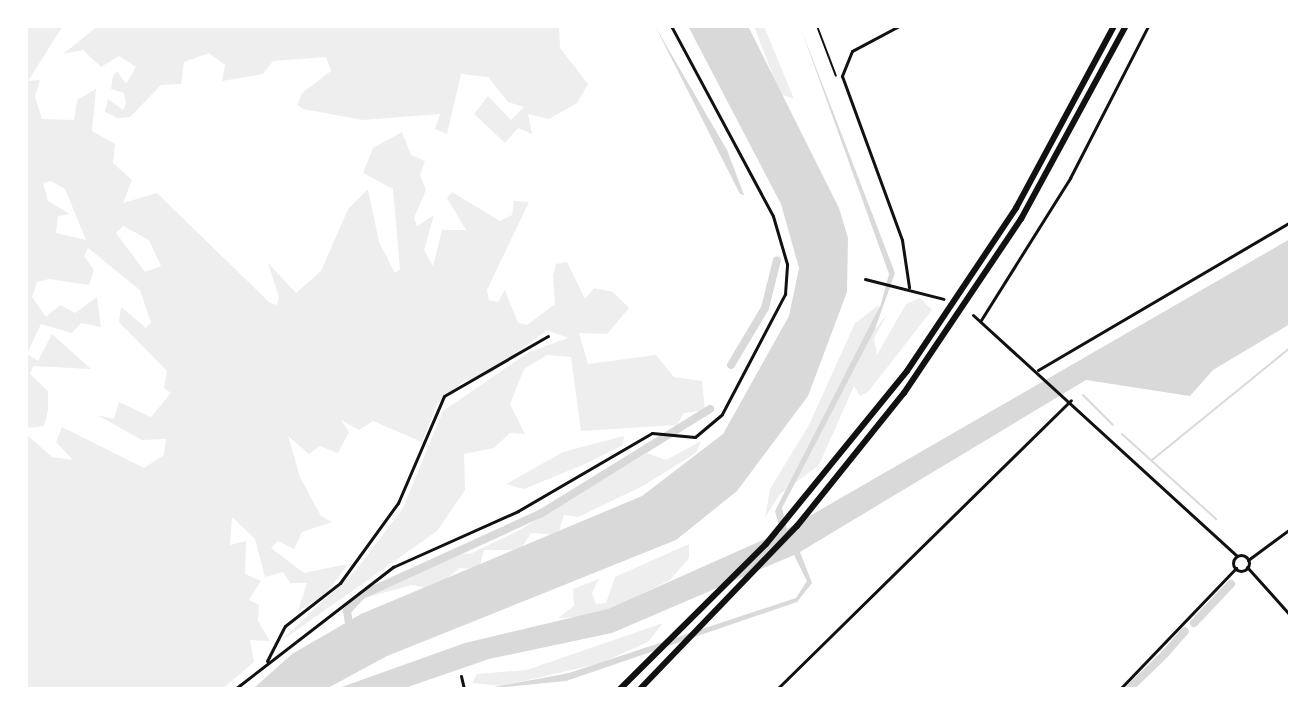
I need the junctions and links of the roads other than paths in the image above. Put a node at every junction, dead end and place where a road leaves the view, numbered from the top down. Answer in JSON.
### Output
{"nodes":[{"id":1,"x":671,"y":26,"type":"edge"},
{"id":2,"x":899,"y":26,"type":"edge"},
{"id":3,"x":1114,"y":26,"type":"edge"},
{"id":4,"x":1126,"y":26,"type":"edge"},
{"id":5,"x":1148,"y":26,"type":"edge"},
{"id":6,"x":1290,"y":222,"type":"edge"},
{"id":7,"x":865,"y":279,"type":"dead end"},
{"id":8,"x":909,"y":287,"type":"junction"},
{"id":9,"x":944,"y":299,"type":"dead end"},
{"id":10,"x":973,"y":315,"type":"dead end"},
{"id":11,"x":981,"y":320,"type":"junction"},
{"id":12,"x":548,"y":336,"type":"dead end"},
{"id":13,"x":1038,"y":370,"type":"junction"},
{"id":14,"x":1071,"y":400,"type":"junction"},
{"id":15,"x":1290,"y":529,"type":"edge"},
{"id":16,"x":1237,"y":556,"type":"junction"},
{"id":17,"x":1248,"y":560,"type":"junction"},
{"id":18,"x":1247,"y":567,"type":"junction"},
{"id":19,"x":1236,"y":568,"type":"junction"},
{"id":20,"x":1290,"y":615,"type":"edge"},
{"id":21,"x":267,"y":661,"type":"junction"},
{"id":22,"x":461,"y":676,"type":"dead end"},
{"id":23,"x":464,"y":686,"type":"edge"},
{"id":24,"x":235,"y":689,"type":"edge"},
{"id":25,"x":620,"y":689,"type":"edge"},
{"id":26,"x":640,"y":689,"type":"edge"},
{"id":27,"x":777,"y":689,"type":"edge"},
{"id":28,"x":1120,"y":689,"type":"edge"}],
"edges":[{"from":1,"to":21,"type":"street"},
{"from":2,"to":8,"type":"street"},
{"from":3,"to":25,"type":"highway"},
{"from":4,"to":26,"type":"highway"},
{"from":5,"to":11,"type":"street"},
{"from":6,"to":13,"type":"street"},
{"from":7,"to":8,"type":"street"},
{"from":8,"to":9,"type":"street"},
{"from":10,"to":11,"type":"street"},
{"from":11,"to":13,"type":"street"},
{"from":12,"to":21,"type":"street"},
{"from":13,"to":14,"type":"street"},
{"from":14,"to":16,"type":"street"},
{"from":14,"to":27,"type":"street"},
{"from":15,"to":17,"type":"street"},
{"from":16,"to":17,"type":"street"},
{"from":16,"to":19,"type":"street"},
{"from":17,"to":18,"type":"street"},
{"from":18,"to":19,"type":"street"},
{"from":18,"to":20,"type":"street"},
{"from":19,"to":28,"type":"street"},
{"from":21,"to":24,"type":"street"},
{"from":22,"to":23,"type":"street"}]}
